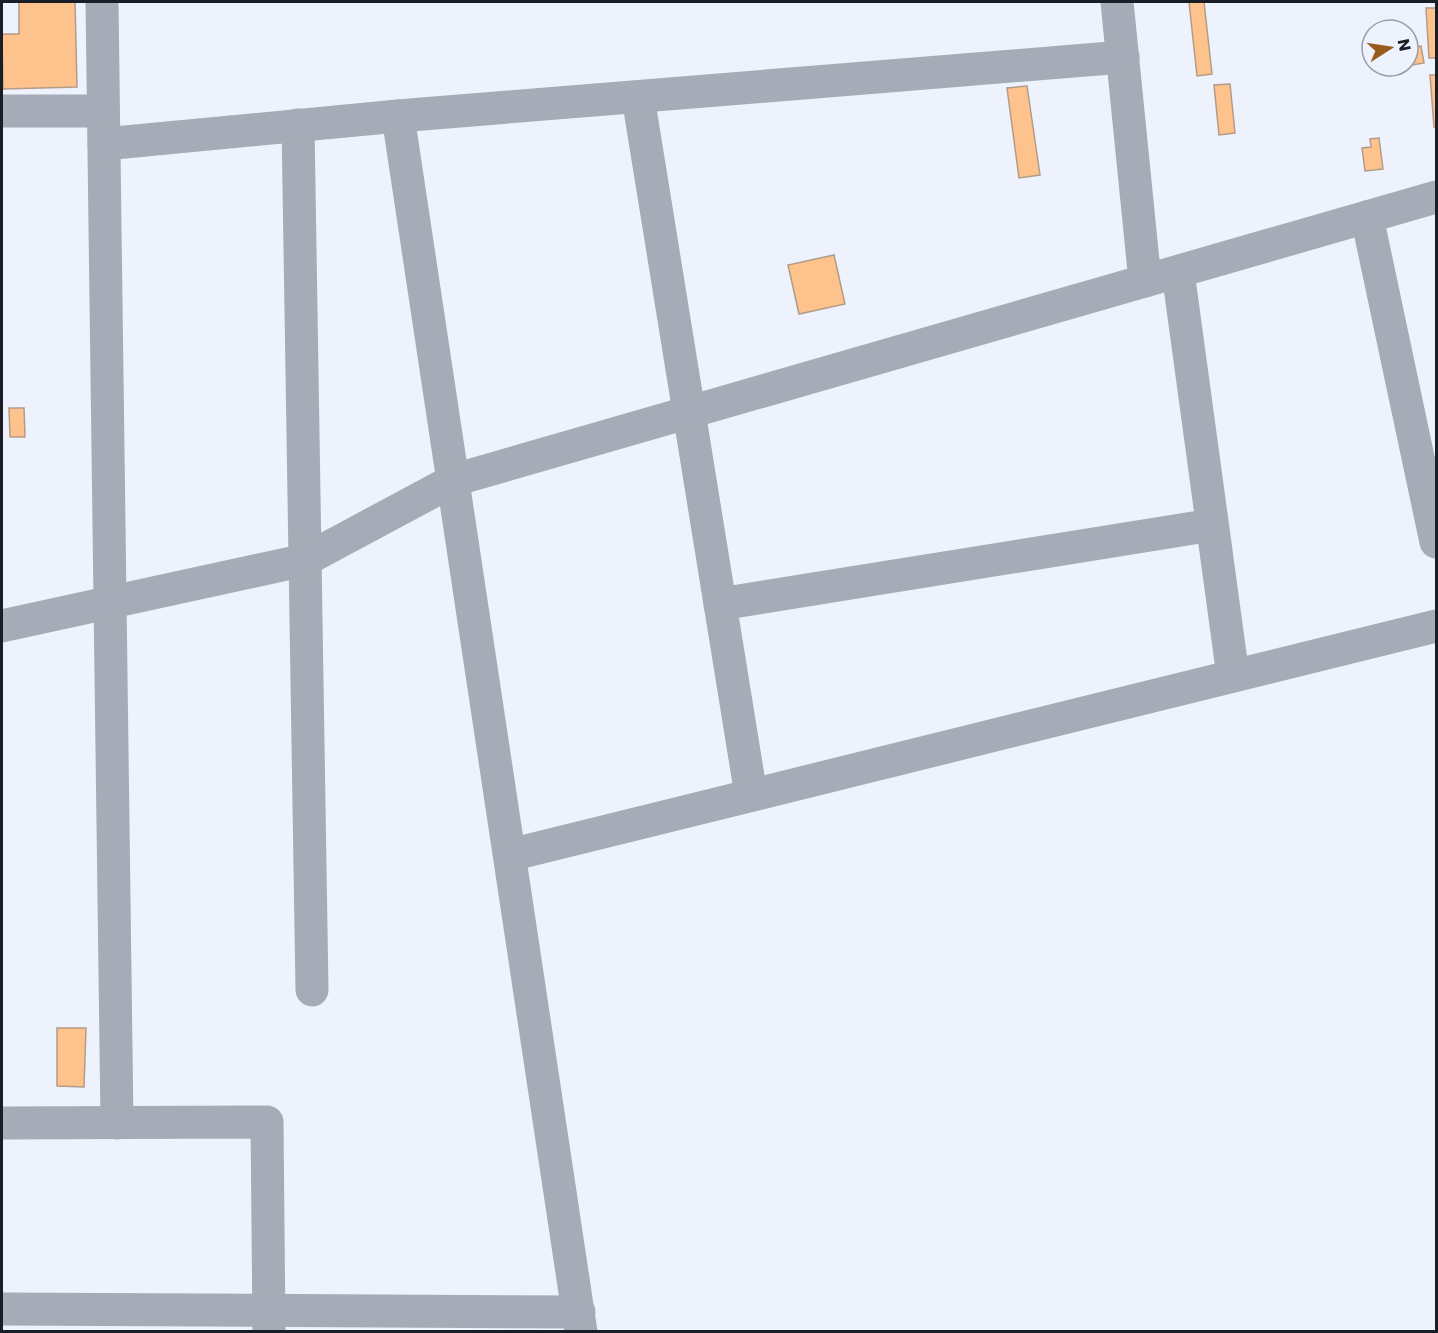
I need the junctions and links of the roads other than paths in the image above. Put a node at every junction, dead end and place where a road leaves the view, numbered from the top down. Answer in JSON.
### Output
{"nodes":[{"id":1,"x":102,"y":2,"type":"edge"},
{"id":2,"x":1117,"y":2,"type":"edge"},
{"id":3,"x":1123,"y":57,"type":"junction"},
{"id":4,"x":638,"y":97,"type":"junction"},
{"id":5,"x":2,"y":111,"type":"edge"},
{"id":6,"x":103,"y":111,"type":"junction"},
{"id":7,"x":399,"y":116,"type":"junction"},
{"id":8,"x":298,"y":125,"type":"junction"},
{"id":9,"x":104,"y":144,"type":"junction"},
{"id":10,"x":1437,"y":197,"type":"edge"},
{"id":11,"x":1367,"y":217,"type":"junction"},
{"id":12,"x":1178,"y":272,"type":"junction"},
{"id":13,"x":1145,"y":281,"type":"junction"},
{"id":14,"x":689,"y":412,"type":"junction"},
{"id":15,"x":453,"y":480,"type":"junction"},
{"id":16,"x":1212,"y":525,"type":"junction"},
{"id":17,"x":1437,"y":542,"type":"edge"},
{"id":18,"x":305,"y":560,"type":"junction"},
{"id":19,"x":110,"y":603,"type":"junction"},
{"id":20,"x":720,"y":604,"type":"junction"},
{"id":21,"x":2,"y":626,"type":"edge"},
{"id":22,"x":1437,"y":626,"type":"edge"},
{"id":23,"x":1233,"y":676,"type":"junction"},
{"id":24,"x":751,"y":795,"type":"junction"},
{"id":25,"x":510,"y":855,"type":"junction"},
{"id":26,"x":312,"y":990,"type":"dead end"},
{"id":27,"x":2,"y":1123,"type":"edge"},
{"id":28,"x":117,"y":1123,"type":"junction"},
{"id":29,"x":2,"y":1309,"type":"edge"},
{"id":30,"x":269,"y":1322,"type":"edge"},
{"id":31,"x":580,"y":1322,"type":"edge"}],
"edges":[{"from":1,"to":6,"type":"street"},
{"from":2,"to":3,"type":"street"},
{"from":3,"to":4,"type":"street"},
{"from":3,"to":13,"type":"street"},
{"from":4,"to":7,"type":"street"},
{"from":4,"to":14,"type":"street"},
{"from":5,"to":6,"type":"street"},
{"from":6,"to":9,"type":"street"},
{"from":7,"to":8,"type":"street"},
{"from":7,"to":15,"type":"street"},
{"from":8,"to":9,"type":"street"},
{"from":8,"to":18,"type":"street"},
{"from":9,"to":19,"type":"street"},
{"from":10,"to":11,"type":"street"},
{"from":11,"to":12,"type":"street"},
{"from":11,"to":17,"type":"street"},
{"from":12,"to":13,"type":"street"},
{"from":12,"to":16,"type":"street"},
{"from":13,"to":14,"type":"street"},
{"from":14,"to":15,"type":"street"},
{"from":14,"to":20,"type":"street"},
{"from":15,"to":18,"type":"street"},
{"from":15,"to":25,"type":"street"},
{"from":16,"to":20,"type":"street"},
{"from":16,"to":23,"type":"street"},
{"from":18,"to":19,"type":"street"},
{"from":18,"to":26,"type":"street"},
{"from":19,"to":21,"type":"street"},
{"from":19,"to":28,"type":"street"},
{"from":20,"to":24,"type":"street"},
{"from":22,"to":23,"type":"street"},
{"from":23,"to":24,"type":"street"},
{"from":24,"to":25,"type":"street"},
{"from":25,"to":31,"type":"street"},
{"from":27,"to":28,"type":"street"},
{"from":28,"to":30,"type":"street"},
{"from":29,"to":30,"type":"street"},
{"from":30,"to":31,"type":"street"}]}
